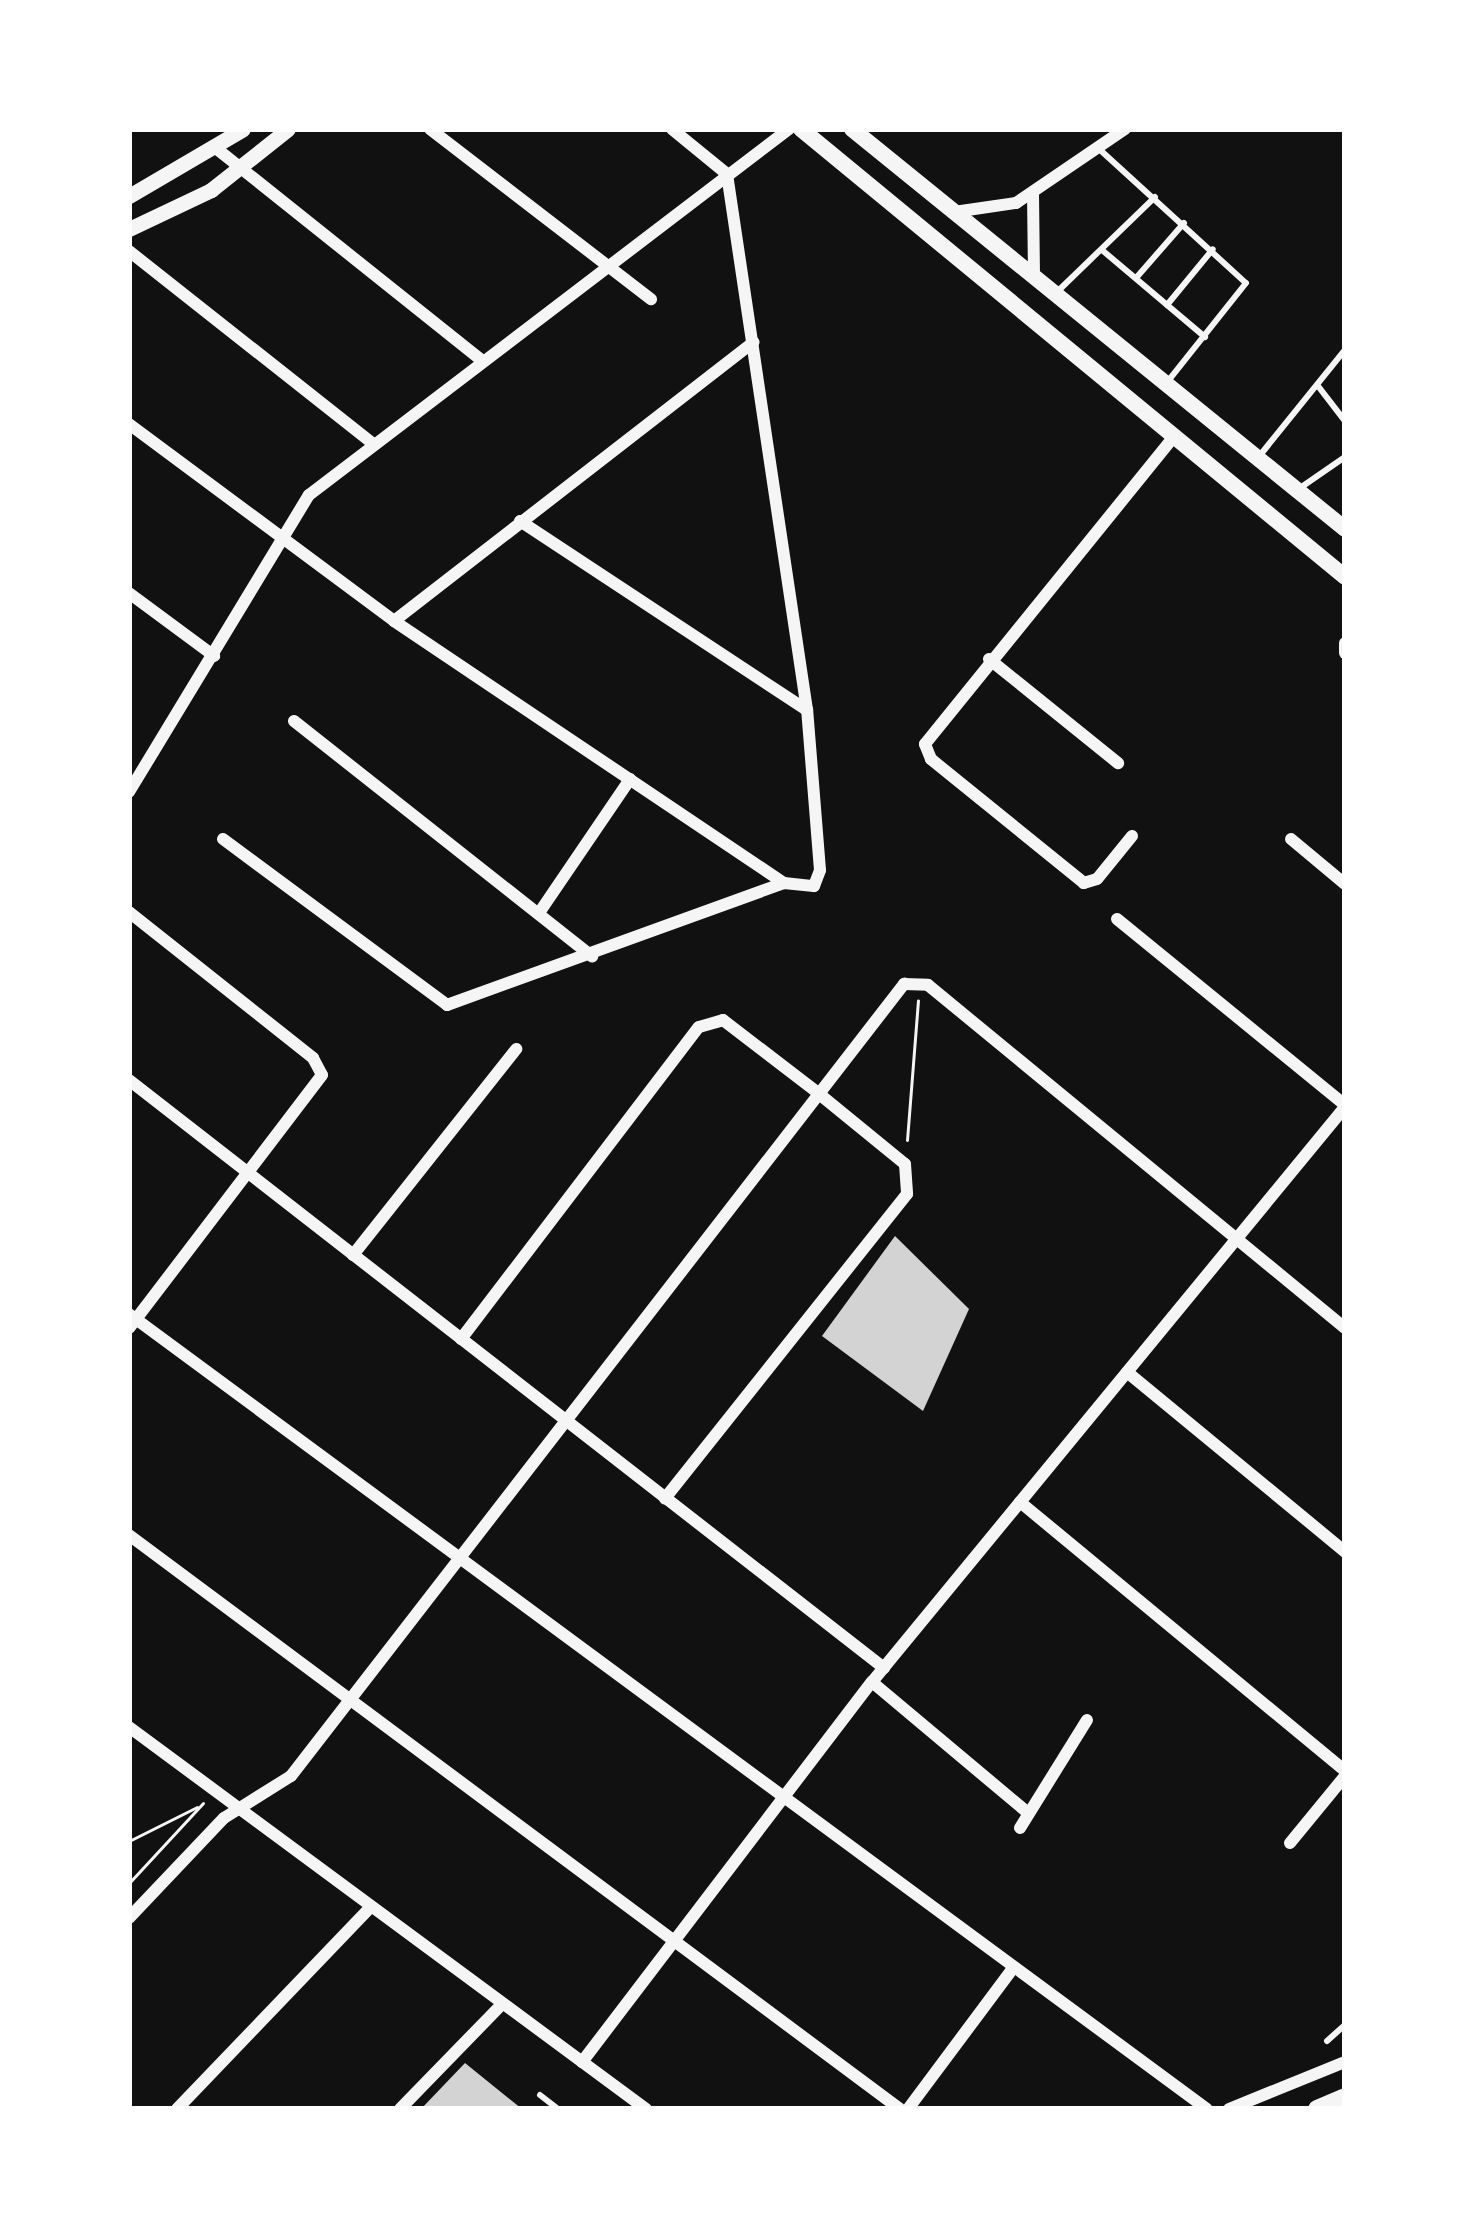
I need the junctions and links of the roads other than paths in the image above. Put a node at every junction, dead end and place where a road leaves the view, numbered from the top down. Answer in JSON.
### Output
{"nodes":[{"id":1,"x":242,"y":129,"type":"edge"},
{"id":2,"x":288,"y":129,"type":"edge"},
{"id":3,"x":430,"y":129,"type":"edge"},
{"id":4,"x":672,"y":129,"type":"edge"},
{"id":5,"x":789,"y":129,"type":"edge"},
{"id":6,"x":801,"y":129,"type":"edge"},
{"id":7,"x":852,"y":129,"type":"edge"},
{"id":8,"x":1124,"y":129,"type":"edge"},
{"id":9,"x":1099,"y":148,"type":"junction"},
{"id":10,"x":217,"y":149,"type":"junction"},
{"id":11,"x":243,"y":170,"type":"junction"},
{"id":12,"x":728,"y":174,"type":"junction"},
{"id":13,"x":1033,"y":194,"type":"junction"},
{"id":14,"x":129,"y":196,"type":"edge"},
{"id":15,"x":1155,"y":197,"type":"junction"},
{"id":16,"x":953,"y":212,"type":"junction"},
{"id":17,"x":1184,"y":223,"type":"junction"},
{"id":18,"x":129,"y":229,"type":"edge"},
{"id":19,"x":1101,"y":249,"type":"junction"},
{"id":20,"x":1214,"y":249,"type":"junction"},
{"id":21,"x":129,"y":251,"type":"edge"},
{"id":22,"x":604,"y":263,"type":"junction"},
{"id":23,"x":1034,"y":278,"type":"junction"},
{"id":24,"x":1136,"y":278,"type":"junction"},
{"id":25,"x":1055,"y":294,"type":"junction"},
{"id":26,"x":651,"y":299,"type":"dead end"},
{"id":27,"x":1167,"y":305,"type":"junction"},
{"id":28,"x":1204,"y":337,"type":"junction"},
{"id":29,"x":754,"y":342,"type":"junction"},
{"id":30,"x":1345,"y":350,"type":"edge"},
{"id":31,"x":480,"y":359,"type":"junction"},
{"id":32,"x":1166,"y":384,"type":"junction"},
{"id":33,"x":1318,"y":386,"type":"junction"},
{"id":34,"x":1345,"y":421,"type":"edge"},
{"id":35,"x":129,"y":424,"type":"edge"},
{"id":36,"x":1174,"y":437,"type":"junction"},
{"id":37,"x":372,"y":443,"type":"junction"},
{"id":38,"x":1345,"y":457,"type":"edge"},
{"id":39,"x":1258,"y":458,"type":"junction"},
{"id":40,"x":1297,"y":490,"type":"junction"},
{"id":41,"x":520,"y":520,"type":"junction"},
{"id":42,"x":1345,"y":529,"type":"edge"},
{"id":43,"x":279,"y":539,"type":"junction"},
{"id":44,"x":1345,"y":577,"type":"edge"},
{"id":45,"x":129,"y":592,"type":"edge"},
{"id":46,"x":394,"y":621,"type":"junction"},
{"id":47,"x":1345,"y":644,"type":"edge"},
{"id":48,"x":1345,"y":653,"type":"edge"},
{"id":49,"x":214,"y":656,"type":"junction"},
{"id":50,"x":989,"y":659,"type":"junction"},
{"id":51,"x":807,"y":710,"type":"junction"},
{"id":52,"x":294,"y":722,"type":"dead end"},
{"id":53,"x":129,"y":761,"type":"edge"},
{"id":54,"x":1118,"y":764,"type":"dead end"},
{"id":55,"x":144,"y":773,"type":"junction"},
{"id":56,"x":630,"y":779,"type":"junction"},
{"id":57,"x":129,"y":792,"type":"edge"},
{"id":58,"x":1132,"y":836,"type":"dead end"},
{"id":59,"x":223,"y":839,"type":"dead end"},
{"id":60,"x":1292,"y":839,"type":"dead end"},
{"id":61,"x":784,"y":883,"type":"junction"},
{"id":62,"x":1345,"y":884,"type":"edge"},
{"id":63,"x":129,"y":912,"type":"edge"},
{"id":64,"x":539,"y":913,"type":"junction"},
{"id":65,"x":1118,"y":919,"type":"dead end"},
{"id":66,"x":592,"y":956,"type":"junction"},
{"id":67,"x":516,"y":1049,"type":"dead end"},
{"id":68,"x":129,"y":1080,"type":"edge"},
{"id":69,"x":818,"y":1093,"type":"junction"},
{"id":70,"x":1345,"y":1106,"type":"edge"},
{"id":71,"x":248,"y":1173,"type":"junction"},
{"id":72,"x":1236,"y":1238,"type":"junction"},
{"id":73,"x":353,"y":1255,"type":"junction"},
{"id":74,"x":131,"y":1320,"type":"edge"},
{"id":75,"x":1345,"y":1328,"type":"edge"},
{"id":76,"x":461,"y":1339,"type":"junction"},
{"id":77,"x":1126,"y":1372,"type":"junction"},
{"id":78,"x":565,"y":1420,"type":"junction"},
{"id":79,"x":665,"y":1498,"type":"junction"},
{"id":80,"x":1020,"y":1502,"type":"junction"},
{"id":81,"x":129,"y":1535,"type":"edge"},
{"id":82,"x":1345,"y":1552,"type":"edge"},
{"id":83,"x":459,"y":1558,"type":"junction"},
{"id":84,"x":884,"y":1668,"type":"junction"},
{"id":85,"x":872,"y":1682,"type":"junction"},
{"id":86,"x":350,"y":1700,"type":"junction"},
{"id":87,"x":1087,"y":1720,"type":"dead end"},
{"id":88,"x":129,"y":1726,"type":"edge"},
{"id":89,"x":1345,"y":1774,"type":"edge"},
{"id":90,"x":782,"y":1800,"type":"junction"},
{"id":91,"x":238,"y":1808,"type":"junction"},
{"id":92,"x":1026,"y":1811,"type":"junction"},
{"id":93,"x":1020,"y":1828,"type":"dead end"},
{"id":94,"x":1290,"y":1843,"type":"dead end"},
{"id":95,"x":371,"y":1907,"type":"junction"},
{"id":96,"x":129,"y":1918,"type":"edge"},
{"id":97,"x":674,"y":1941,"type":"junction"},
{"id":98,"x":1011,"y":1971,"type":"junction"},
{"id":99,"x":502,"y":2004,"type":"junction"},
{"id":100,"x":1345,"y":2025,"type":"edge"},
{"id":101,"x":1327,"y":2041,"type":"dead end"},
{"id":102,"x":582,"y":2062,"type":"junction"},
{"id":103,"x":1345,"y":2062,"type":"edge"},
{"id":104,"x":539,"y":2095,"type":"dead end"},
{"id":105,"x":1345,"y":2097,"type":"edge"},
{"id":106,"x":1188,"y":2104,"type":"edge"},
{"id":107,"x":177,"y":2109,"type":"edge"},
{"id":108,"x":400,"y":2109,"type":"edge"},
{"id":109,"x":558,"y":2109,"type":"edge"},
{"id":110,"x":646,"y":2109,"type":"edge"},
{"id":111,"x":904,"y":2109,"type":"edge"},
{"id":112,"x":1207,"y":2109,"type":"edge"},
{"id":113,"x":1229,"y":2109,"type":"edge"},
{"id":114,"x":1317,"y":2109,"type":"edge"}],
"edges":[{"from":1,"to":10,"type":"street"},
{"from":2,"to":11,"type":"street"},
{"from":3,"to":22,"type":"street"},
{"from":4,"to":12,"type":"street"},
{"from":5,"to":12,"type":"street"},
{"from":6,"to":36,"type":"main road"},
{"from":7,"to":16,"type":"main road"},
{"from":8,"to":9,"type":"street"},
{"from":9,"to":13,"type":"street"},
{"from":9,"to":15,"type":"lane"},
{"from":10,"to":11,"type":"street"},
{"from":10,"to":14,"type":"street"},
{"from":11,"to":18,"type":"street"},
{"from":11,"to":31,"type":"street"},
{"from":12,"to":22,"type":"street"},
{"from":12,"to":29,"type":"street"},
{"from":13,"to":16,"type":"street"},
{"from":13,"to":23,"type":"street"},
{"from":15,"to":17,"type":"lane"},
{"from":15,"to":19,"type":"lane"},
{"from":16,"to":23,"type":"main road"},
{"from":17,"to":20,"type":"lane"},
{"from":17,"to":24,"type":"lane"},
{"from":19,"to":24,"type":"lane"},
{"from":19,"to":25,"type":"lane"},
{"from":20,"to":27,"type":"lane"},
{"from":20,"to":28,"type":"lane"},
{"from":21,"to":37,"type":"street"},
{"from":22,"to":26,"type":"street"},
{"from":22,"to":31,"type":"street"},
{"from":23,"to":25,"type":"main road"},
{"from":24,"to":27,"type":"lane"},
{"from":25,"to":32,"type":"main road"},
{"from":27,"to":28,"type":"lane"},
{"from":28,"to":32,"type":"lane"},
{"from":29,"to":41,"type":"street"},
{"from":29,"to":51,"type":"street"},
{"from":30,"to":33,"type":"lane"},
{"from":31,"to":37,"type":"street"},
{"from":32,"to":39,"type":"main road"},
{"from":33,"to":34,"type":"lane"},
{"from":33,"to":39,"type":"lane"},
{"from":35,"to":43,"type":"street"},
{"from":36,"to":44,"type":"main road"},
{"from":36,"to":50,"type":"street"},
{"from":37,"to":43,"type":"street"},
{"from":38,"to":40,"type":"lane"},
{"from":39,"to":40,"type":"main road"},
{"from":40,"to":42,"type":"main road"},
{"from":41,"to":46,"type":"street"},
{"from":41,"to":51,"type":"street"},
{"from":43,"to":46,"type":"street"},
{"from":43,"to":49,"type":"street"},
{"from":45,"to":49,"type":"street"},
{"from":46,"to":56,"type":"street"},
{"from":47,"to":48,"type":"street"},
{"from":49,"to":55,"type":"street"},
{"from":50,"to":54,"type":"street"},
{"from":50,"to":58,"type":"street"},
{"from":51,"to":61,"type":"street"},
{"from":52,"to":64,"type":"street"},
{"from":53,"to":55,"type":"street"},
{"from":55,"to":57,"type":"street"},
{"from":56,"to":61,"type":"street"},
{"from":56,"to":64,"type":"street"},
{"from":59,"to":66,"type":"street"},
{"from":60,"to":62,"type":"street"},
{"from":61,"to":66,"type":"street"},
{"from":63,"to":71,"type":"street"},
{"from":64,"to":66,"type":"street"},
{"from":65,"to":70,"type":"street"},
{"from":67,"to":73,"type":"street"},
{"from":68,"to":71,"type":"street"},
{"from":69,"to":72,"type":"street"},
{"from":69,"to":76,"type":"street"},
{"from":69,"to":78,"type":"street"},
{"from":69,"to":79,"type":"street"},
{"from":70,"to":72,"type":"street"},
{"from":71,"to":73,"type":"street"},
{"from":71,"to":74,"type":"street"},
{"from":72,"to":75,"type":"street"},
{"from":72,"to":77,"type":"street"},
{"from":73,"to":76,"type":"street"},
{"from":74,"to":83,"type":"street"},
{"from":76,"to":78,"type":"street"},
{"from":77,"to":80,"type":"street"},
{"from":77,"to":82,"type":"street"},
{"from":78,"to":79,"type":"street"},
{"from":78,"to":83,"type":"street"},
{"from":79,"to":84,"type":"street"},
{"from":80,"to":84,"type":"street"},
{"from":80,"to":89,"type":"street"},
{"from":81,"to":86,"type":"street"},
{"from":83,"to":86,"type":"street"},
{"from":83,"to":90,"type":"street"},
{"from":84,"to":85,"type":"street"},
{"from":85,"to":90,"type":"street"},
{"from":85,"to":92,"type":"street"},
{"from":86,"to":91,"type":"street"},
{"from":86,"to":97,"type":"street"},
{"from":87,"to":92,"type":"street"},
{"from":88,"to":91,"type":"street"},
{"from":89,"to":94,"type":"street"},
{"from":90,"to":97,"type":"street"},
{"from":90,"to":98,"type":"street"},
{"from":91,"to":95,"type":"street"},
{"from":91,"to":96,"type":"street"},
{"from":92,"to":93,"type":"street"},
{"from":95,"to":99,"type":"street"},
{"from":95,"to":107,"type":"street"},
{"from":97,"to":102,"type":"street"},
{"from":97,"to":111,"type":"street"},
{"from":98,"to":106,"type":"street"},
{"from":98,"to":111,"type":"street"},
{"from":99,"to":102,"type":"street"},
{"from":99,"to":108,"type":"street"},
{"from":100,"to":101,"type":"lane"},
{"from":102,"to":110,"type":"street"},
{"from":103,"to":113,"type":"street"},
{"from":104,"to":109,"type":"lane"},
{"from":105,"to":114,"type":"main road"},
{"from":106,"to":112,"type":"street"}]}
